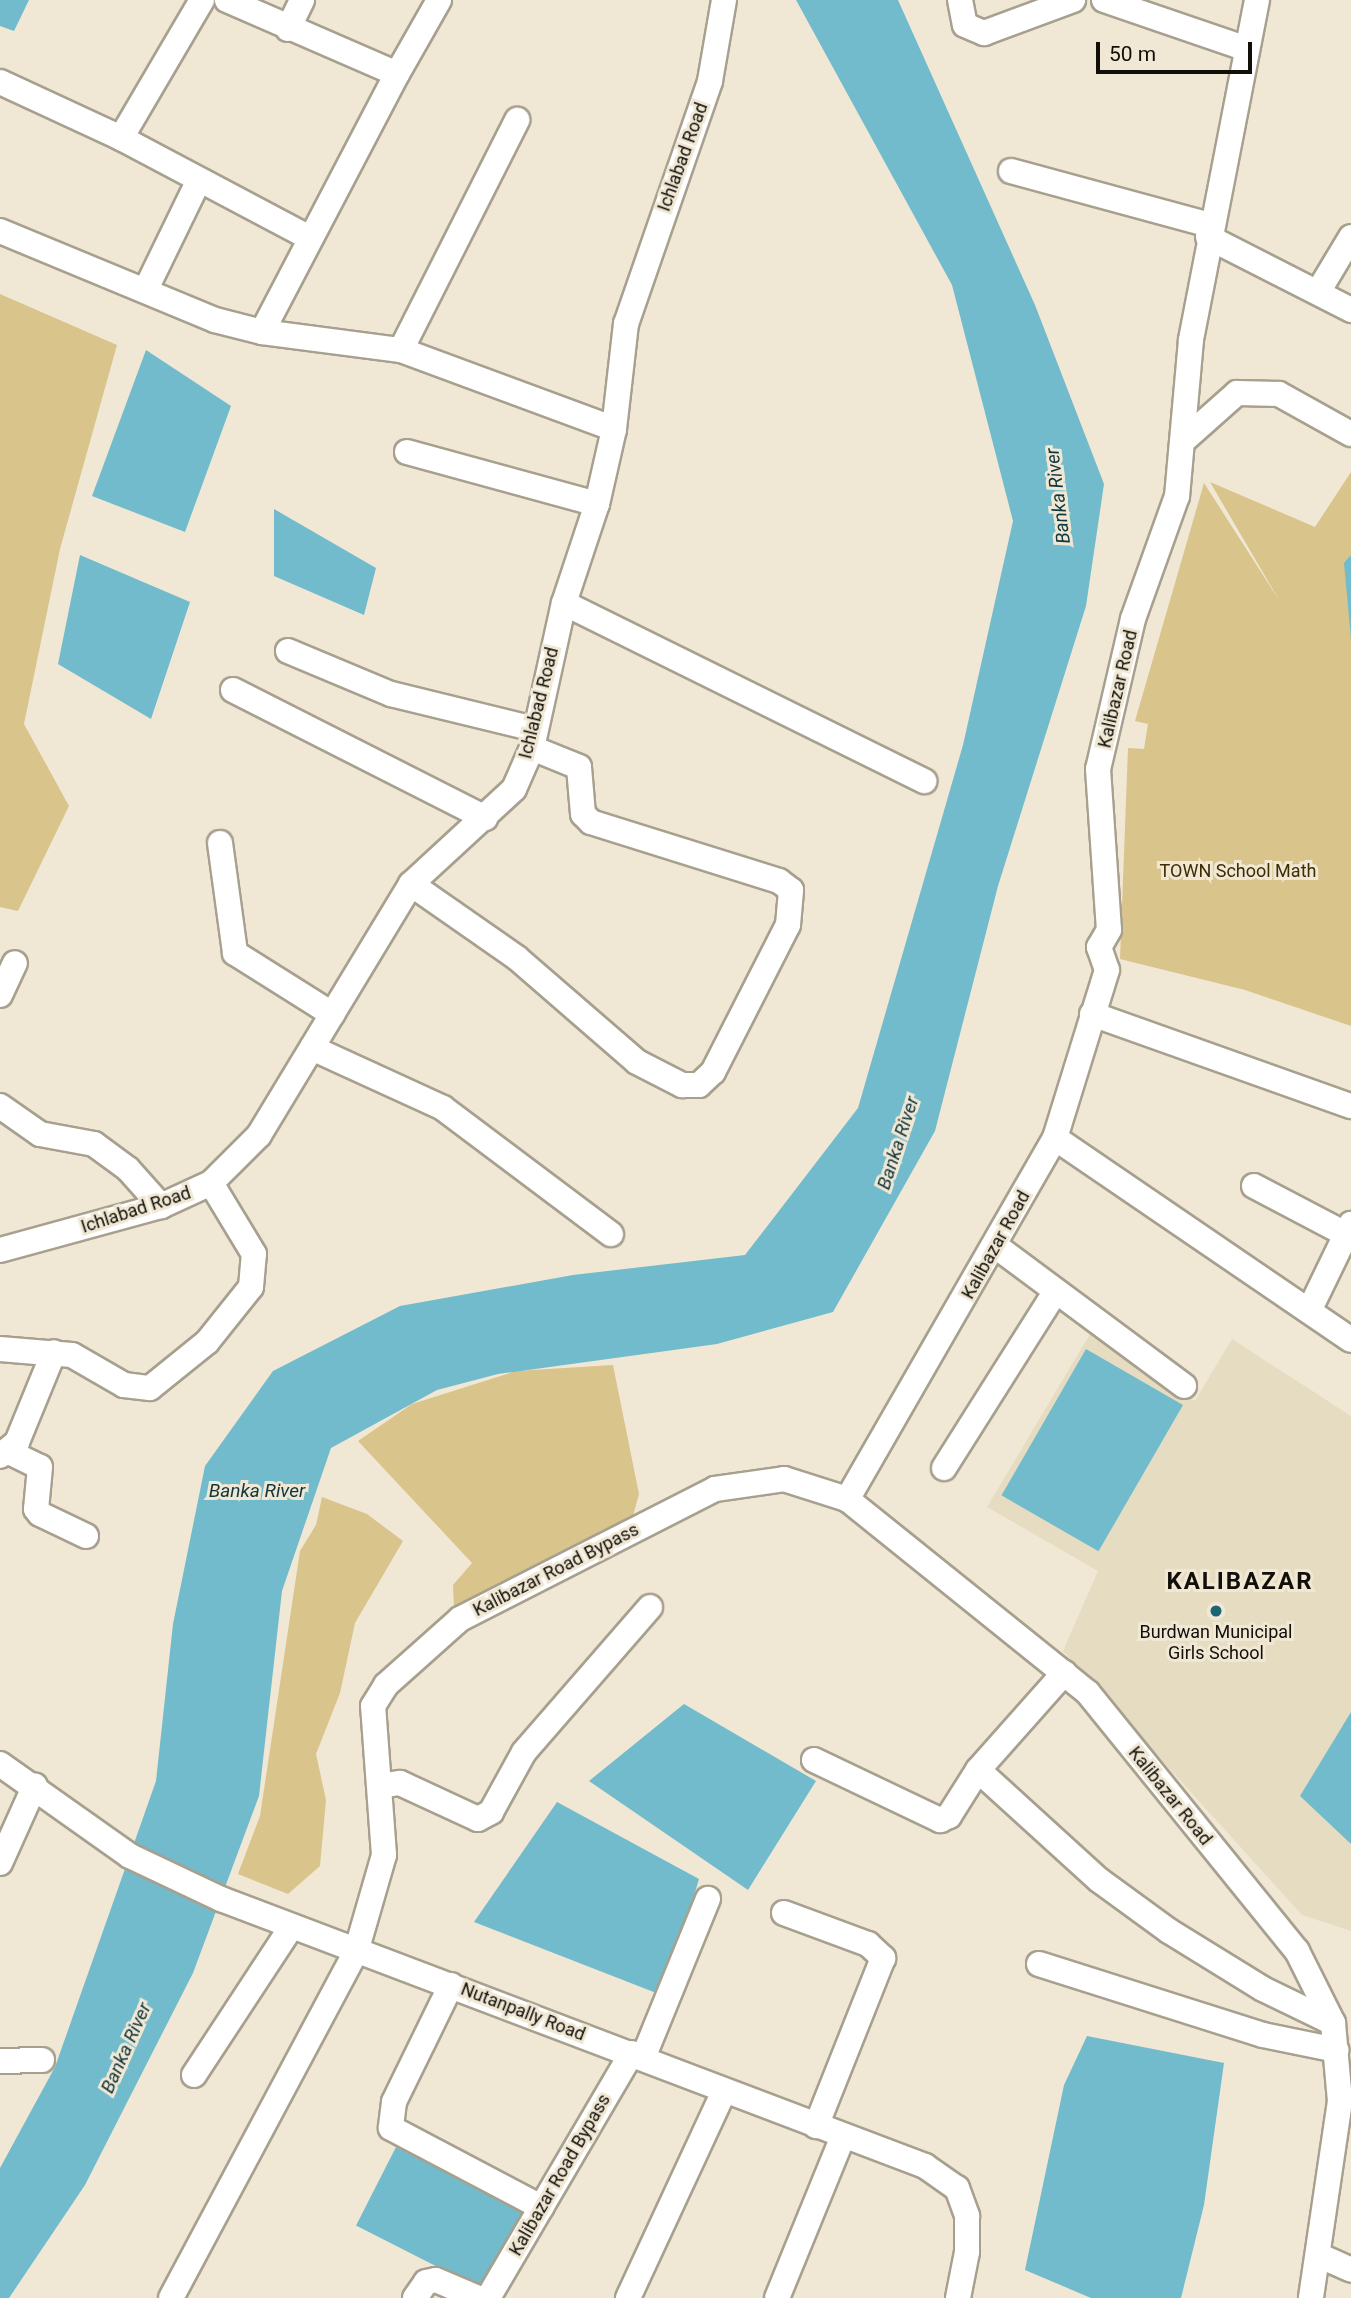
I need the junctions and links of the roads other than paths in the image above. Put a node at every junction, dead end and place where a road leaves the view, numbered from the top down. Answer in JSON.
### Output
{"nodes":[{"id":1,"x":202,"y":0,"type":"edge"},
{"id":2,"x":227,"y":0,"type":"edge"},
{"id":3,"x":302,"y":0,"type":"edge"},
{"id":4,"x":439,"y":0,"type":"edge"},
{"id":5,"x":724,"y":0,"type":"edge"},
{"id":6,"x":960,"y":0,"type":"edge"},
{"id":7,"x":1073,"y":0,"type":"edge"},
{"id":8,"x":1104,"y":0,"type":"edge"},
{"id":9,"x":1257,"y":0,"type":"edge"},
{"id":10,"x":288,"y":29,"type":"junction"},
{"id":11,"x":1247,"y":48,"type":"junction"},
{"id":12,"x":397,"y":74,"type":"junction"},
{"id":13,"x":0,"y":82,"type":"edge"},
{"id":14,"x":517,"y":120,"type":"dead end"},
{"id":15,"x":121,"y":138,"type":"junction"},
{"id":16,"x":1011,"y":172,"type":"dead end"},
{"id":17,"x":198,"y":182,"type":"junction"},
{"id":18,"x":0,"y":231,"type":"edge"},
{"id":19,"x":1209,"y":231,"type":"junction"},
{"id":20,"x":1351,"y":237,"type":"edge"},
{"id":21,"x":310,"y":238,"type":"junction"},
{"id":22,"x":146,"y":289,"type":"junction"},
{"id":23,"x":1318,"y":292,"type":"junction"},
{"id":24,"x":1351,"y":310,"type":"edge"},
{"id":25,"x":262,"y":332,"type":"junction"},
{"id":26,"x":401,"y":350,"type":"junction"},
{"id":27,"x":614,"y":429,"type":"junction"},
{"id":28,"x":1351,"y":434,"type":"edge"},
{"id":29,"x":1184,"y":440,"type":"junction"},
{"id":30,"x":407,"y":452,"type":"dead end"},
{"id":31,"x":597,"y":504,"type":"junction"},
{"id":32,"x":564,"y":603,"type":"junction"},
{"id":33,"x":288,"y":651,"type":"dead end"},
{"id":34,"x":233,"y":690,"type":"dead end"},
{"id":35,"x":534,"y":738,"type":"junction"},
{"id":36,"x":924,"y":781,"type":"dead end"},
{"id":37,"x":485,"y":818,"type":"junction"},
{"id":38,"x":220,"y":843,"type":"dead end"},
{"id":39,"x":411,"y":884,"type":"junction"},
{"id":40,"x":15,"y":963,"type":"dead end"},
{"id":41,"x":0,"y":996,"type":"edge"},
{"id":42,"x":332,"y":1014,"type":"junction"},
{"id":43,"x":1092,"y":1014,"type":"junction"},
{"id":44,"x":312,"y":1048,"type":"junction"},
{"id":45,"x":0,"y":1106,"type":"edge"},
{"id":46,"x":1351,"y":1106,"type":"edge"},
{"id":47,"x":1055,"y":1138,"type":"junction"},
{"id":48,"x":211,"y":1183,"type":"junction"},
{"id":49,"x":1254,"y":1186,"type":"dead end"},
{"id":50,"x":160,"y":1206,"type":"junction"},
{"id":51,"x":1349,"y":1232,"type":"edge"},
{"id":52,"x":611,"y":1234,"type":"dead end"},
{"id":53,"x":997,"y":1247,"type":"junction"},
{"id":54,"x":0,"y":1250,"type":"edge"},
{"id":55,"x":1056,"y":1291,"type":"junction"},
{"id":56,"x":1309,"y":1311,"type":"junction"},
{"id":57,"x":1351,"y":1340,"type":"edge"},
{"id":58,"x":0,"y":1349,"type":"edge"},
{"id":59,"x":54,"y":1352,"type":"junction"},
{"id":60,"x":1184,"y":1386,"type":"dead end"},
{"id":61,"x":5,"y":1454,"type":"edge"},
{"id":62,"x":944,"y":1468,"type":"dead end"},
{"id":63,"x":847,"y":1499,"type":"junction"},
{"id":64,"x":86,"y":1536,"type":"dead end"},
{"id":65,"x":650,"y":1607,"type":"dead end"},
{"id":66,"x":1064,"y":1673,"type":"junction"},
{"id":67,"x":814,"y":1760,"type":"dead end"},
{"id":68,"x":0,"y":1764,"type":"edge"},
{"id":69,"x":978,"y":1770,"type":"junction"},
{"id":70,"x":35,"y":1785,"type":"junction"},
{"id":71,"x":380,"y":1786,"type":"junction"},
{"id":72,"x":0,"y":1864,"type":"edge"},
{"id":73,"x":708,"y":1899,"type":"dead end"},
{"id":74,"x":784,"y":1913,"type":"dead end"},
{"id":75,"x":290,"y":1929,"type":"junction"},
{"id":76,"x":356,"y":1952,"type":"junction"},
{"id":77,"x":1039,"y":1964,"type":"dead end"},
{"id":78,"x":451,"y":1985,"type":"junction"},
{"id":79,"x":1333,"y":2023,"type":"junction"},
{"id":80,"x":1336,"y":2050,"type":"junction"},
{"id":81,"x":638,"y":2055,"type":"junction"},
{"id":82,"x":42,"y":2060,"type":"dead end"},
{"id":83,"x":0,"y":2061,"type":"edge"},
{"id":84,"x":194,"y":2075,"type":"dead end"},
{"id":85,"x":724,"y":2091,"type":"junction"},
{"id":86,"x":816,"y":2126,"type":"junction"},
{"id":87,"x":843,"y":2136,"type":"junction"},
{"id":88,"x":541,"y":2207,"type":"junction"},
{"id":89,"x":1318,"y":2255,"type":"junction"},
{"id":90,"x":1351,"y":2270,"type":"edge"},
{"id":91,"x":171,"y":2298,"type":"edge"},
{"id":92,"x":415,"y":2298,"type":"edge"},
{"id":93,"x":478,"y":2298,"type":"edge"},
{"id":94,"x":488,"y":2298,"type":"edge"},
{"id":95,"x":628,"y":2298,"type":"edge"},
{"id":96,"x":777,"y":2298,"type":"edge"},
{"id":97,"x":958,"y":2298,"type":"edge"},
{"id":98,"x":1311,"y":2298,"type":"edge"}],
"edges":[{"from":1,"to":15,"type":"street"},
{"from":2,"to":10,"type":"street"},
{"from":3,"to":10,"type":"street"},
{"from":4,"to":12,"type":"street"},
{"from":5,"to":27,"type":"street","name":"Ichlabad Road"},
{"from":6,"to":7,"type":"street"},
{"from":8,"to":11,"type":"street"},
{"from":9,"to":11,"type":"street","name":"Kalibazar Road"},
{"from":10,"to":12,"type":"street"},
{"from":11,"to":19,"type":"street","name":"Kalibazar Road"},
{"from":12,"to":21,"type":"street"},
{"from":13,"to":15,"type":"street"},
{"from":14,"to":26,"type":"street"},
{"from":15,"to":17,"type":"street"},
{"from":16,"to":19,"type":"street"},
{"from":17,"to":21,"type":"street"},
{"from":17,"to":22,"type":"street"},
{"from":18,"to":22,"type":"street"},
{"from":19,"to":23,"type":"street"},
{"from":19,"to":29,"type":"street","name":"Kalibazar Road"},
{"from":20,"to":23,"type":"street"},
{"from":21,"to":25,"type":"street"},
{"from":22,"to":25,"type":"street"},
{"from":23,"to":24,"type":"street"},
{"from":25,"to":26,"type":"street"},
{"from":26,"to":27,"type":"street"},
{"from":27,"to":31,"type":"street","name":"Ichlabad Road"},
{"from":28,"to":29,"type":"street"},
{"from":29,"to":43,"type":"street","name":"Kalibazar Road"},
{"from":30,"to":31,"type":"street"},
{"from":31,"to":32,"type":"street","name":"Ichlabad Road"},
{"from":32,"to":35,"type":"street","name":"Ichlabad Road"},
{"from":32,"to":36,"type":"street"},
{"from":33,"to":35,"type":"street"},
{"from":34,"to":37,"type":"street"},
{"from":35,"to":37,"type":"street","name":"Ichlabad Road"},
{"from":35,"to":39,"type":"street"},
{"from":37,"to":39,"type":"street","name":"Ichlabad Road"},
{"from":38,"to":42,"type":"street"},
{"from":39,"to":42,"type":"street","name":"Ichlabad Road"},
{"from":40,"to":41,"type":"street"},
{"from":42,"to":44,"type":"street","name":"Ichlabad Road"},
{"from":43,"to":46,"type":"street"},
{"from":43,"to":47,"type":"street","name":"Kalibazar Road"},
{"from":44,"to":48,"type":"street","name":"Ichlabad Road"},
{"from":44,"to":52,"type":"street"},
{"from":45,"to":50,"type":"street"},
{"from":47,"to":53,"type":"street","name":"Kalibazar Road"},
{"from":47,"to":56,"type":"street"},
{"from":48,"to":50,"type":"street","name":"Ichlabad Road"},
{"from":48,"to":59,"type":"street"},
{"from":49,"to":51,"type":"street"},
{"from":50,"to":54,"type":"street","name":"Ichlabad Road"},
{"from":51,"to":56,"type":"street"},
{"from":53,"to":55,"type":"street"},
{"from":53,"to":63,"type":"street","name":"Kalibazar Road"},
{"from":55,"to":60,"type":"street"},
{"from":55,"to":62,"type":"street"},
{"from":56,"to":57,"type":"street"},
{"from":58,"to":59,"type":"street"},
{"from":59,"to":61,"type":"street"},
{"from":61,"to":64,"type":"street"},
{"from":63,"to":66,"type":"street","name":"Kalibazar Road"},
{"from":63,"to":71,"type":"street","name":"Kalibazar Road Bypass"},
{"from":65,"to":71,"type":"street"},
{"from":66,"to":69,"type":"street"},
{"from":66,"to":79,"type":"street","name":"Kalibazar Road"},
{"from":67,"to":69,"type":"street"},
{"from":68,"to":70,"type":"street","name":"Nutanpally Road"},
{"from":69,"to":79,"type":"street"},
{"from":70,"to":72,"type":"street"},
{"from":70,"to":75,"type":"street","name":"Nutanpally Road"},
{"from":71,"to":76,"type":"street","name":"Kalibazar Road Bypass"},
{"from":73,"to":81,"type":"street","name":"Kalibazar Road Bypass"},
{"from":74,"to":86,"type":"street"},
{"from":75,"to":76,"type":"street","name":"Nutanpally Road"},
{"from":75,"to":84,"type":"street"},
{"from":76,"to":78,"type":"street","name":"Nutanpally Road"},
{"from":76,"to":91,"type":"street","name":"Kalibazar Road Bypass"},
{"from":77,"to":80,"type":"street"},
{"from":78,"to":81,"type":"street","name":"Nutanpally Road"},
{"from":78,"to":88,"type":"street"},
{"from":79,"to":80,"type":"street","name":"Kalibazar Road"},
{"from":80,"to":89,"type":"street","name":"Kalibazar Road"},
{"from":81,"to":85,"type":"street","name":"Nutanpally Road"},
{"from":81,"to":88,"type":"street","name":"Kalibazar Road Bypass"},
{"from":82,"to":83,"type":"street"},
{"from":85,"to":86,"type":"street","name":"Nutanpally Road"},
{"from":85,"to":95,"type":"street"},
{"from":86,"to":87,"type":"street","name":"Nutanpally Road"},
{"from":87,"to":96,"type":"street"},
{"from":87,"to":97,"type":"street","name":"Nutanpally Road"},
{"from":88,"to":94,"type":"street","name":"Kalibazar Road Bypass"},
{"from":89,"to":90,"type":"street"},
{"from":89,"to":98,"type":"street","name":"Kalibazar Road"},
{"from":92,"to":93,"type":"street"}]}
